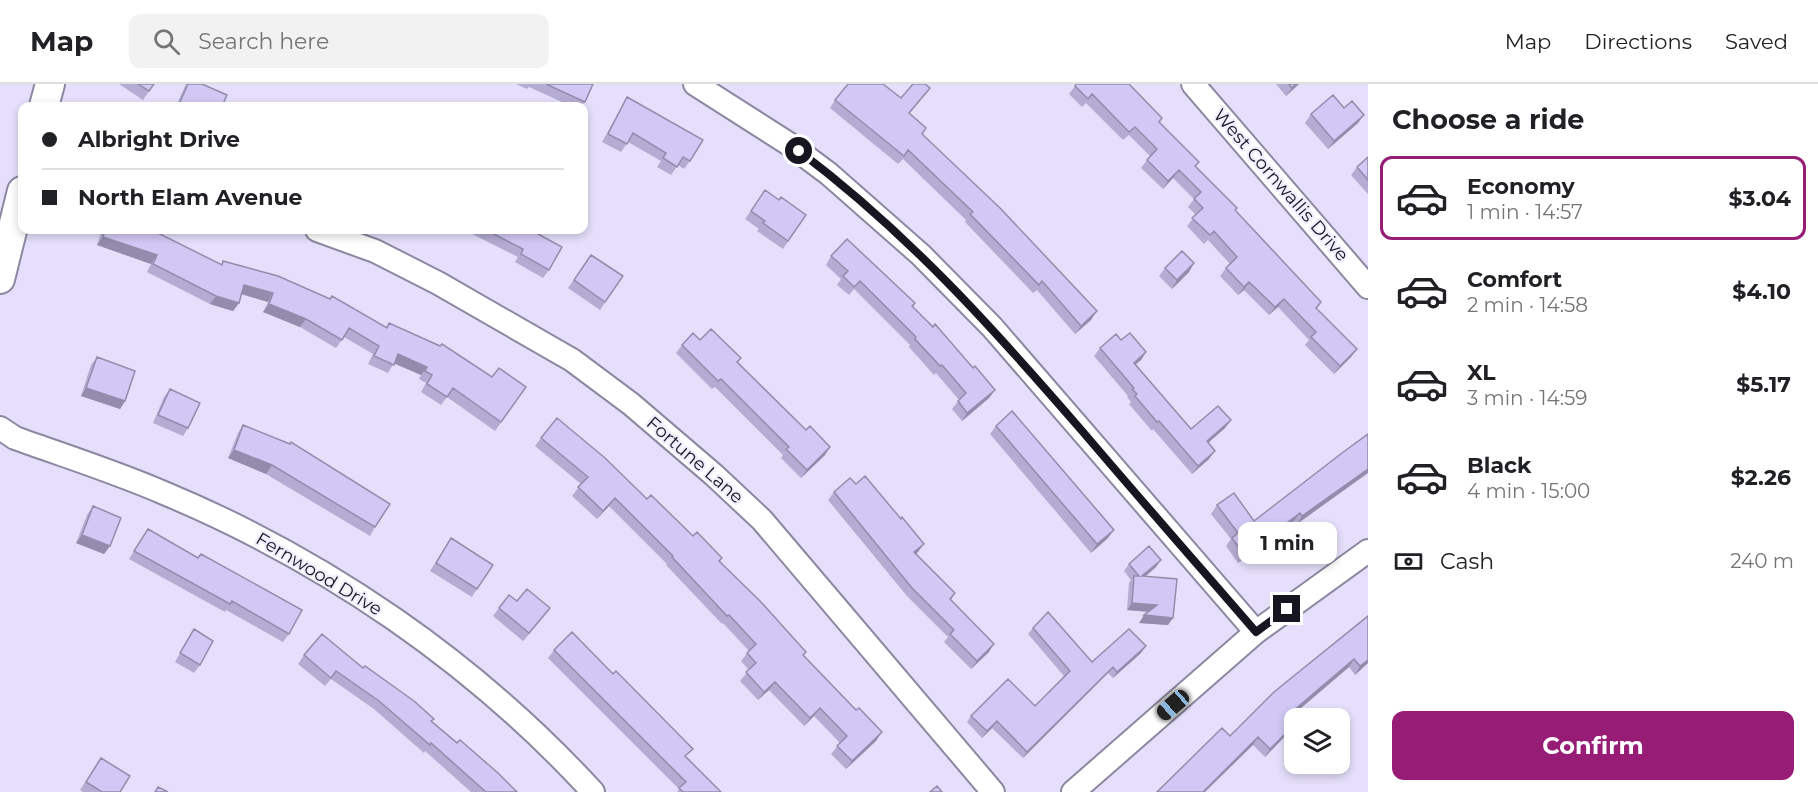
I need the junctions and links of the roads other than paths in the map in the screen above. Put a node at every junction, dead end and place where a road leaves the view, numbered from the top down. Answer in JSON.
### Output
{"nodes":[{"id":1,"x":50,"y":84,"type":"edge"},
{"id":2,"x":695,"y":84,"type":"edge"},
{"id":3,"x":1196,"y":85,"type":"edge"},
{"id":4,"x":45,"y":102,"type":"edge"},
{"id":5,"x":18,"y":207,"type":"edge"},
{"id":6,"x":328,"y":234,"type":"edge"},
{"id":7,"x":0,"y":279,"type":"edge"},
{"id":8,"x":1368,"y":287,"type":"edge"},
{"id":9,"x":0,"y":428,"type":"edge"},
{"id":10,"x":1368,"y":551,"type":"edge"},
{"id":11,"x":1256,"y":632,"type":"junction"},
{"id":12,"x":593,"y":792,"type":"edge"},
{"id":13,"x":993,"y":792,"type":"edge"},
{"id":14,"x":1073,"y":792,"type":"edge"}],
"edges":[{"from":1,"to":4,"type":"main road"},
{"from":2,"to":11,"type":"street"},
{"from":3,"to":8,"type":"street","name":"West Cornwallis Drive"},
{"from":5,"to":7,"type":"main road"},
{"from":6,"to":13,"type":"street","name":"Fortune Lane"},
{"from":9,"to":12,"type":"street","name":"Fernwood Drive"},
{"from":10,"to":11,"type":"street"},
{"from":11,"to":14,"type":"street"}]}
